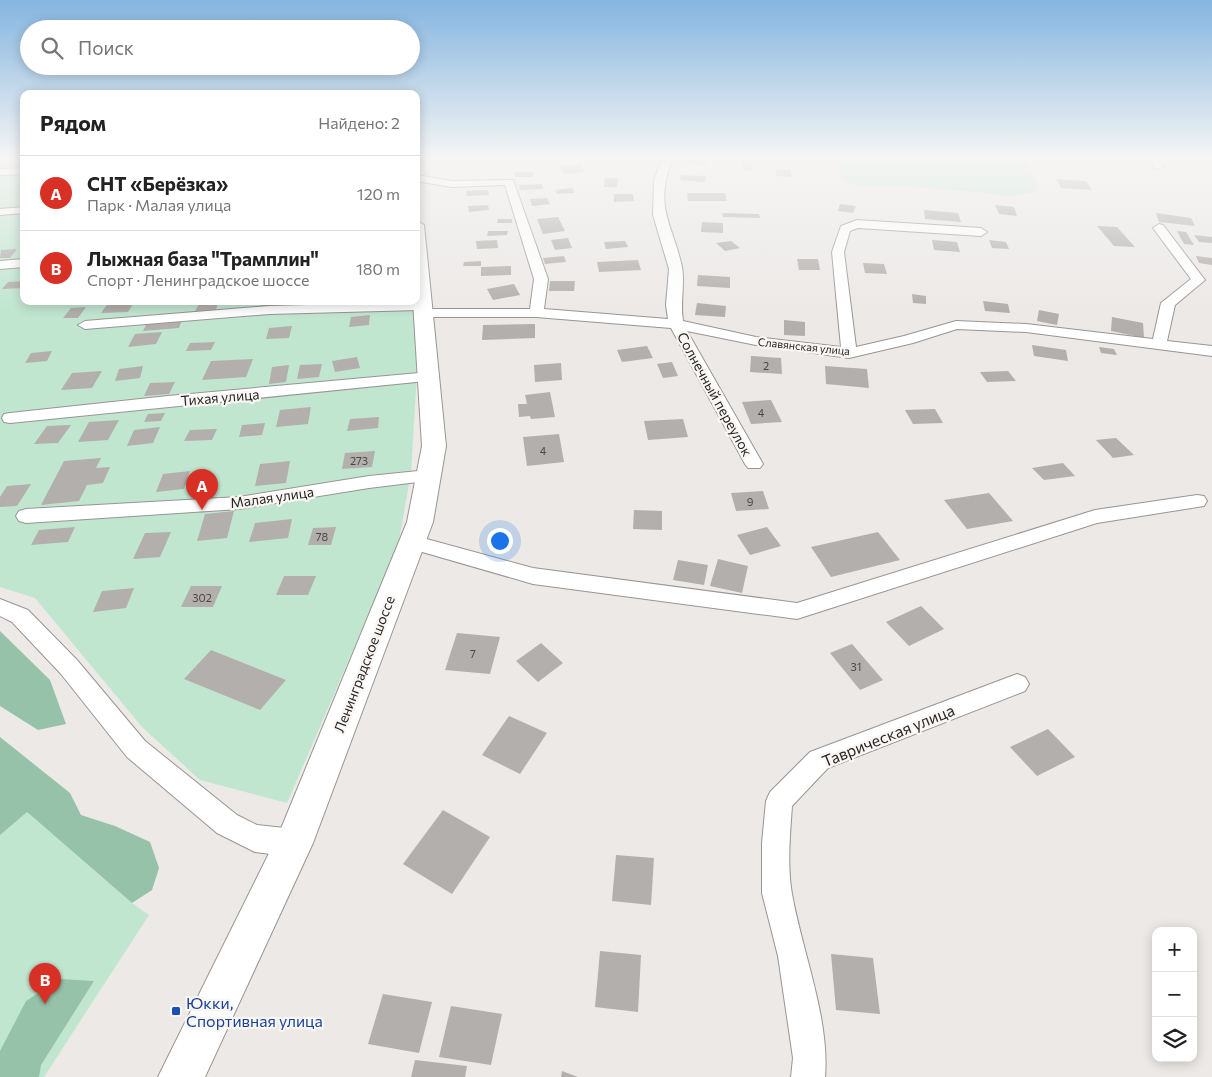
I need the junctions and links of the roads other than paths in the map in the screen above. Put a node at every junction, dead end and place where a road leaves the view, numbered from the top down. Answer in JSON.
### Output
{"nodes":[{"id":1,"x":518,"y":209,"type":"edge"},
{"id":2,"x":659,"y":209,"type":"edge"},
{"id":3,"x":20,"y":210,"type":"edge"},
{"id":4,"x":0,"y":212,"type":"edge"},
{"id":5,"x":1159,"y":228,"type":"dead end"},
{"id":6,"x":981,"y":232,"type":"dead end"},
{"id":7,"x":20,"y":263,"type":"edge"},
{"id":8,"x":0,"y":265,"type":"edge"},
{"id":9,"x":420,"y":274,"type":"edge"},
{"id":10,"x":423,"y":310,"type":"junction"},
{"id":11,"x":536,"y":313,"type":"junction"},
{"id":12,"x":85,"y":324,"type":"dead end"},
{"id":13,"x":676,"y":324,"type":"junction"},
{"id":14,"x":1159,"y":346,"type":"junction"},
{"id":15,"x":1212,"y":351,"type":"edge"},
{"id":16,"x":849,"y":353,"type":"junction"},
{"id":17,"x":430,"y":377,"type":"junction"},
{"id":18,"x":10,"y":418,"type":"dead end"},
{"id":19,"x":754,"y":464,"type":"dead end"},
{"id":20,"x":428,"y":476,"type":"junction"},
{"id":21,"x":1197,"y":501,"type":"dead end"},
{"id":22,"x":26,"y":516,"type":"dead end"},
{"id":23,"x":412,"y":542,"type":"junction"},
{"id":24,"x":0,"y":607,"type":"edge"},
{"id":25,"x":1017,"y":684,"type":"dead end"},
{"id":26,"x":294,"y":843,"type":"junction"},
{"id":27,"x":181,"y":1077,"type":"edge"},
{"id":28,"x":808,"y":1077,"type":"edge"}],
"edges":[{"from":1,"to":11,"type":"street"},
{"from":2,"to":13,"type":"street"},
{"from":3,"to":4,"type":"street"},
{"from":5,"to":14,"type":"street"},
{"from":6,"to":16,"type":"street"},
{"from":7,"to":8,"type":"street"},
{"from":9,"to":10,"type":"main road","name":"Ленинградское шоссе"},
{"from":10,"to":11,"type":"street","name":"Славянская улица"},
{"from":10,"to":12,"type":"street","name":"Славянская улица"},
{"from":10,"to":17,"type":"main road","name":"Ленинградское шоссе"},
{"from":11,"to":13,"type":"street","name":"Славянская улица"},
{"from":13,"to":16,"type":"street","name":"Славянская улица"},
{"from":13,"to":19,"type":"street","name":"Солнечный переулок"},
{"from":14,"to":15,"type":"street","name":"Славянская улица"},
{"from":14,"to":16,"type":"street","name":"Славянская улица"},
{"from":17,"to":18,"type":"street","name":"Тихая улица"},
{"from":17,"to":20,"type":"main road","name":"Ленинградское шоссе"},
{"from":20,"to":22,"type":"street","name":"Малая улица"},
{"from":20,"to":23,"type":"main road","name":"Ленинградское шоссе"},
{"from":21,"to":23,"type":"street"},
{"from":23,"to":26,"type":"main road","name":"Ленинградское шоссе"},
{"from":24,"to":26,"type":"street"},
{"from":25,"to":28,"type":"street","name":"Таврическая улица"},
{"from":26,"to":27,"type":"main road","name":"Ленинградское шоссе"}]}
